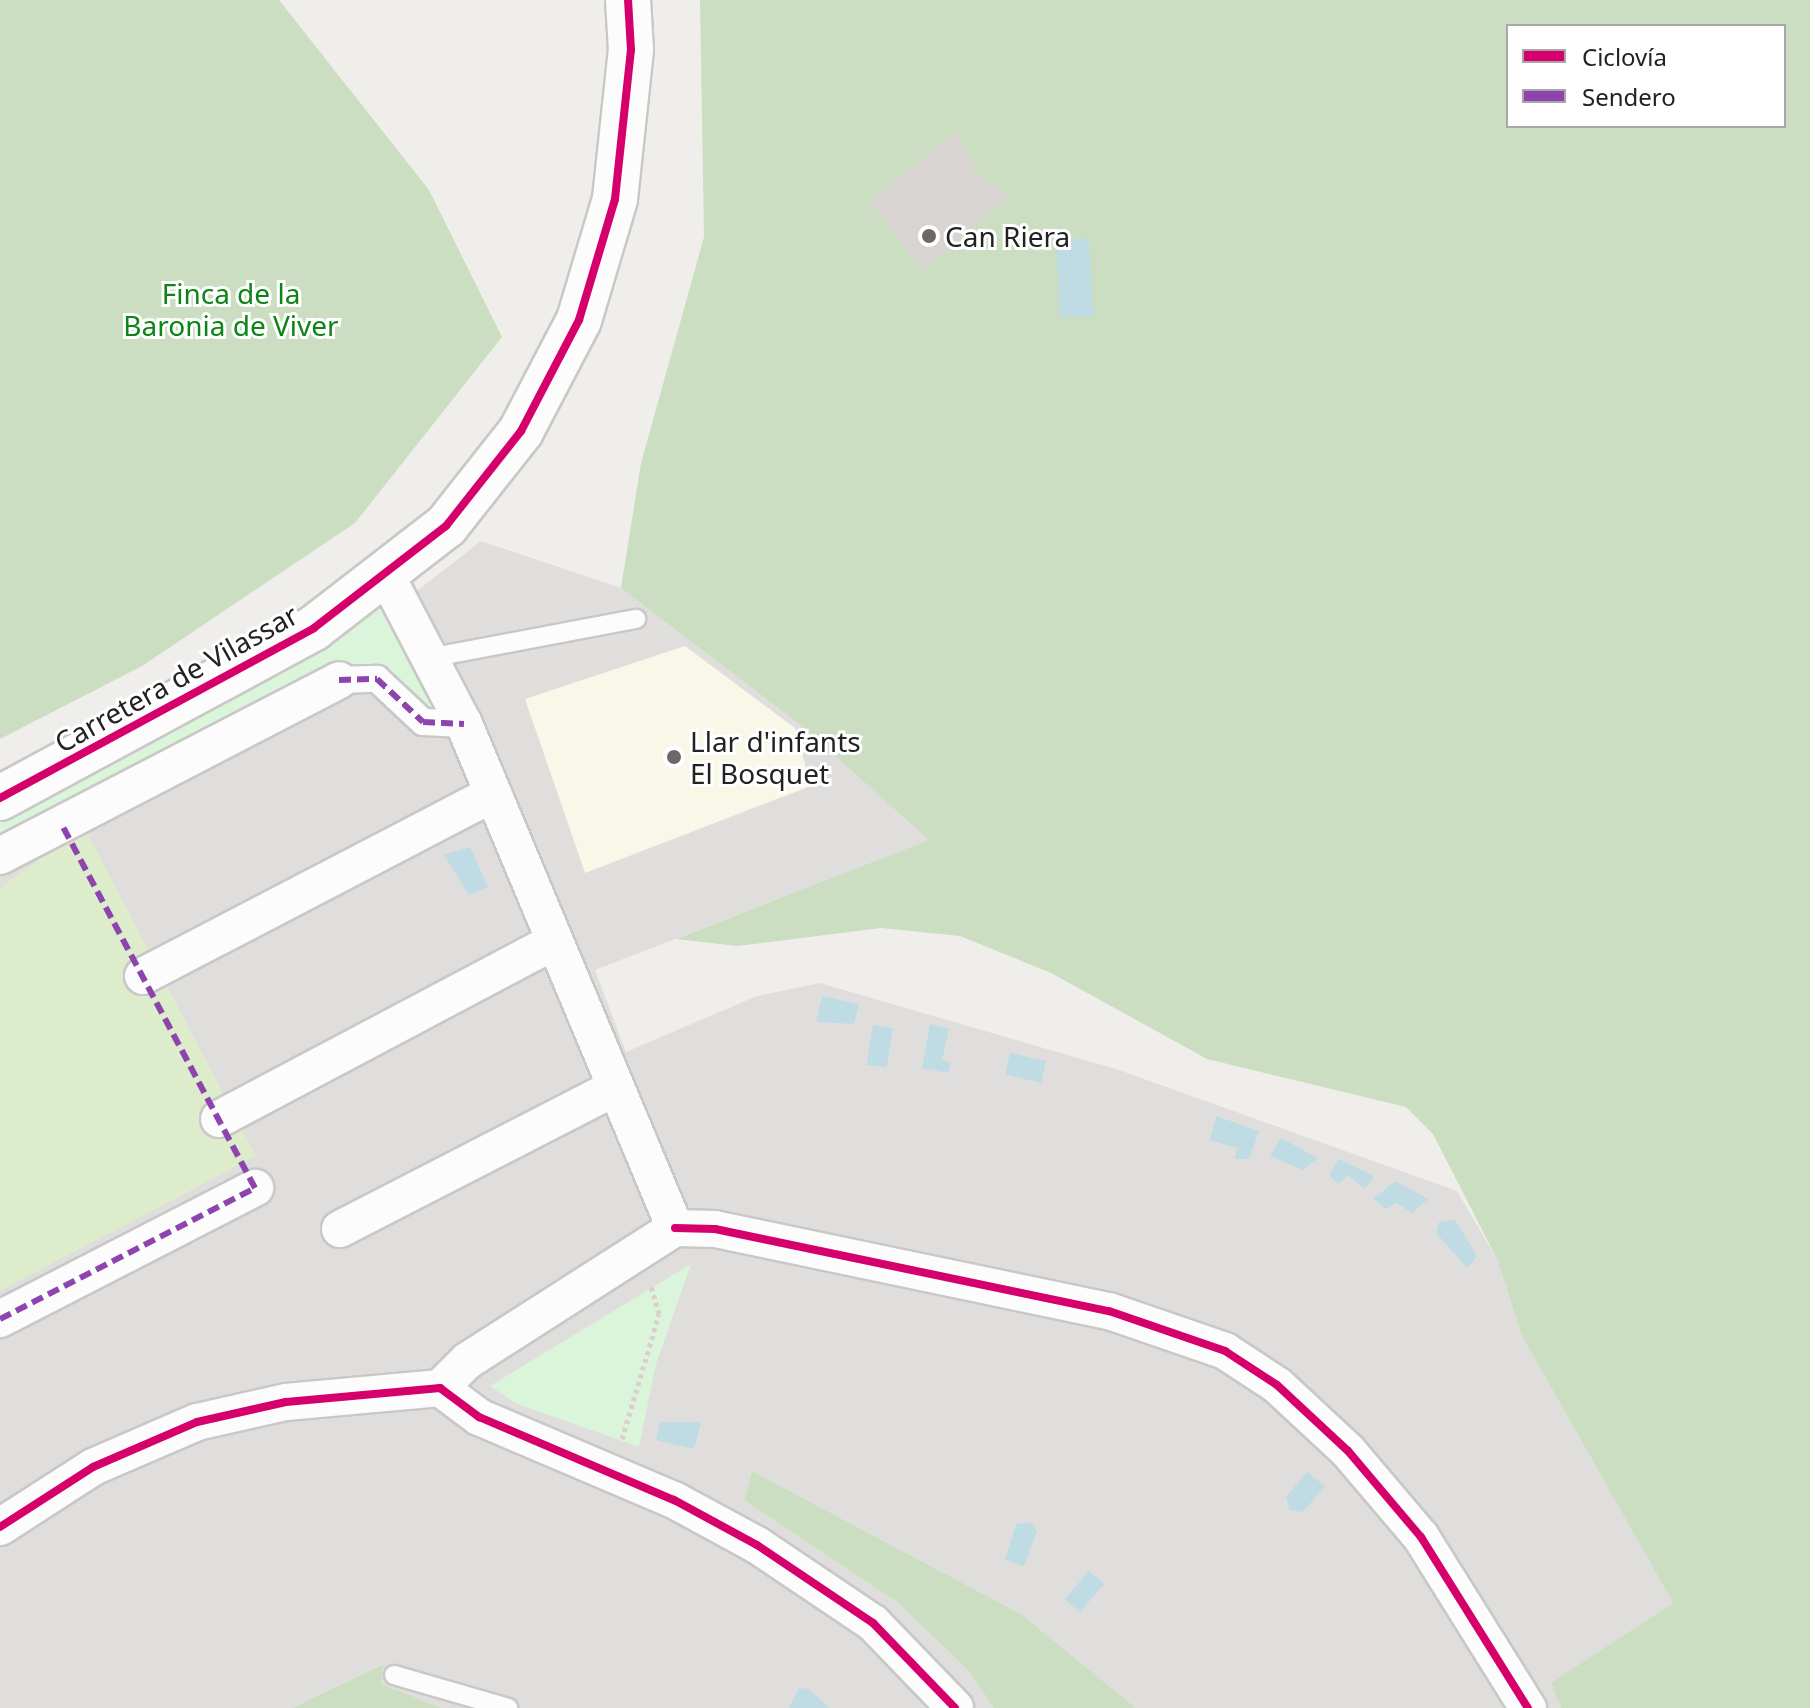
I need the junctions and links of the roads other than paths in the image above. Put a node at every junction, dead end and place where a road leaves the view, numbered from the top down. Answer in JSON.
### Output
{"nodes":[{"id":1,"x":628,"y":0,"type":"edge"},
{"id":2,"x":386,"y":575,"type":"junction"},
{"id":3,"x":636,"y":619,"type":"dead end"},
{"id":4,"x":429,"y":658,"type":"junction"},
{"id":5,"x":339,"y":680,"type":"joint"},
{"id":6,"x":464,"y":724,"type":"junction"},
{"id":7,"x":492,"y":794,"type":"junction"},
{"id":8,"x":0,"y":798,"type":"edge"},
{"id":9,"x":0,"y":856,"type":"edge"},
{"id":10,"x":554,"y":942,"type":"junction"},
{"id":11,"x":143,"y":976,"type":"dead end"},
{"id":12,"x":612,"y":1089,"type":"junction"},
{"id":13,"x":219,"y":1119,"type":"dead end"},
{"id":14,"x":255,"y":1188,"type":"dead end"},
{"id":15,"x":675,"y":1228,"type":"junction"},
{"id":16,"x":340,"y":1229,"type":"dead end"},
{"id":17,"x":0,"y":1319,"type":"edge"},
{"id":18,"x":440,"y":1388,"type":"junction"},
{"id":19,"x":0,"y":1527,"type":"edge"},
{"id":20,"x":394,"y":1675,"type":"dead end"},
{"id":21,"x":508,"y":1708,"type":"edge"},
{"id":22,"x":955,"y":1708,"type":"edge"},
{"id":23,"x":1528,"y":1708,"type":"edge"}],
"edges":[{"from":1,"to":2,"type":"street","name":"Carretera de Vilassar"},
{"from":2,"to":4,"type":"street"},
{"from":2,"to":8,"type":"street","name":"Carretera de Vilassar"},
{"from":3,"to":4,"type":"lane"},
{"from":4,"to":6,"type":"street"},
{"from":5,"to":6,"type":"street"},
{"from":5,"to":9,"type":"street"},
{"from":6,"to":7,"type":"street"},
{"from":7,"to":10,"type":"street"},
{"from":7,"to":11,"type":"street"},
{"from":10,"to":12,"type":"street"},
{"from":10,"to":13,"type":"street"},
{"from":12,"to":15,"type":"street"},
{"from":12,"to":16,"type":"street"},
{"from":14,"to":17,"type":"street"},
{"from":15,"to":18,"type":"street"},
{"from":15,"to":23,"type":"street"},
{"from":18,"to":19,"type":"street"},
{"from":18,"to":22,"type":"street"},
{"from":20,"to":21,"type":"lane"}]}
